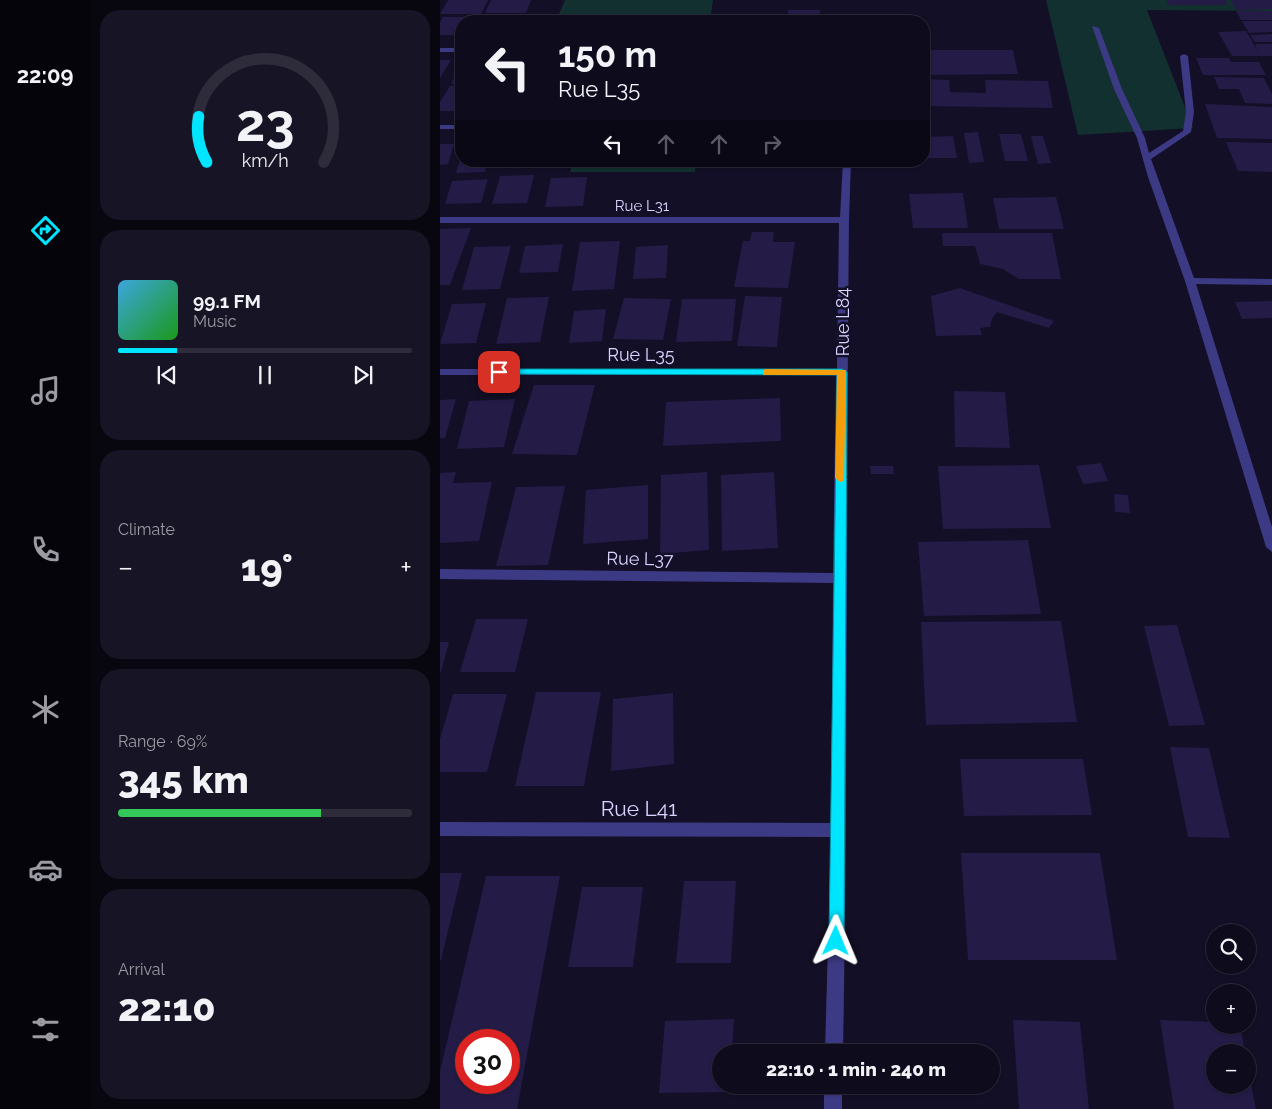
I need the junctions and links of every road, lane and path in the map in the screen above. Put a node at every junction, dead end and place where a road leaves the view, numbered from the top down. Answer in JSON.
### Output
{"nodes":[{"id":1,"x":1095,"y":28,"type":"dead end"},
{"id":2,"x":440,"y":50,"type":"edge"},
{"id":3,"x":455,"y":50,"type":"edge"},
{"id":4,"x":1184,"y":56,"type":"dead end"},
{"id":5,"x":440,"y":127,"type":"edge"},
{"id":6,"x":455,"y":127,"type":"edge"},
{"id":7,"x":1147,"y":158,"type":"junction"},
{"id":8,"x":847,"y":167,"type":"edge"},
{"id":9,"x":440,"y":220,"type":"edge"},
{"id":10,"x":844,"y":220,"type":"junction"},
{"id":11,"x":1190,"y":281,"type":"junction"},
{"id":12,"x":1272,"y":282,"type":"edge"},
{"id":13,"x":440,"y":372,"type":"edge"},
{"id":14,"x":842,"y":372,"type":"junction"},
{"id":15,"x":1272,"y":547,"type":"edge"},
{"id":16,"x":440,"y":574,"type":"edge"},
{"id":17,"x":839,"y":578,"type":"junction"},
{"id":18,"x":440,"y":830,"type":"edge"},
{"id":19,"x":839,"y":830,"type":"junction"},
{"id":20,"x":834,"y":1044,"type":"edge"},
{"id":21,"x":833,"y":1094,"type":"edge"},
{"id":22,"x":833,"y":1109,"type":"edge"}],
"edges":[{"from":1,"to":7,"type":"street"},
{"from":2,"to":3,"type":"street"},
{"from":4,"to":7,"type":"street"},
{"from":5,"to":6,"type":"street"},
{"from":7,"to":11,"type":"street"},
{"from":8,"to":10,"type":"street","name":"Rue L84"},
{"from":9,"to":10,"type":"street","name":"Rue L31"},
{"from":10,"to":14,"type":"street","name":"Rue L84"},
{"from":11,"to":12,"type":"street"},
{"from":11,"to":15,"type":"street"},
{"from":13,"to":14,"type":"street","name":"Rue L35"},
{"from":14,"to":17,"type":"street","name":"Rue L84"},
{"from":16,"to":17,"type":"street","name":"Rue L37"},
{"from":17,"to":19,"type":"street","name":"Rue L84"},
{"from":18,"to":19,"type":"street","name":"Rue L41"},
{"from":19,"to":20,"type":"street","name":"Rue L84"},
{"from":21,"to":22,"type":"street"}]}
